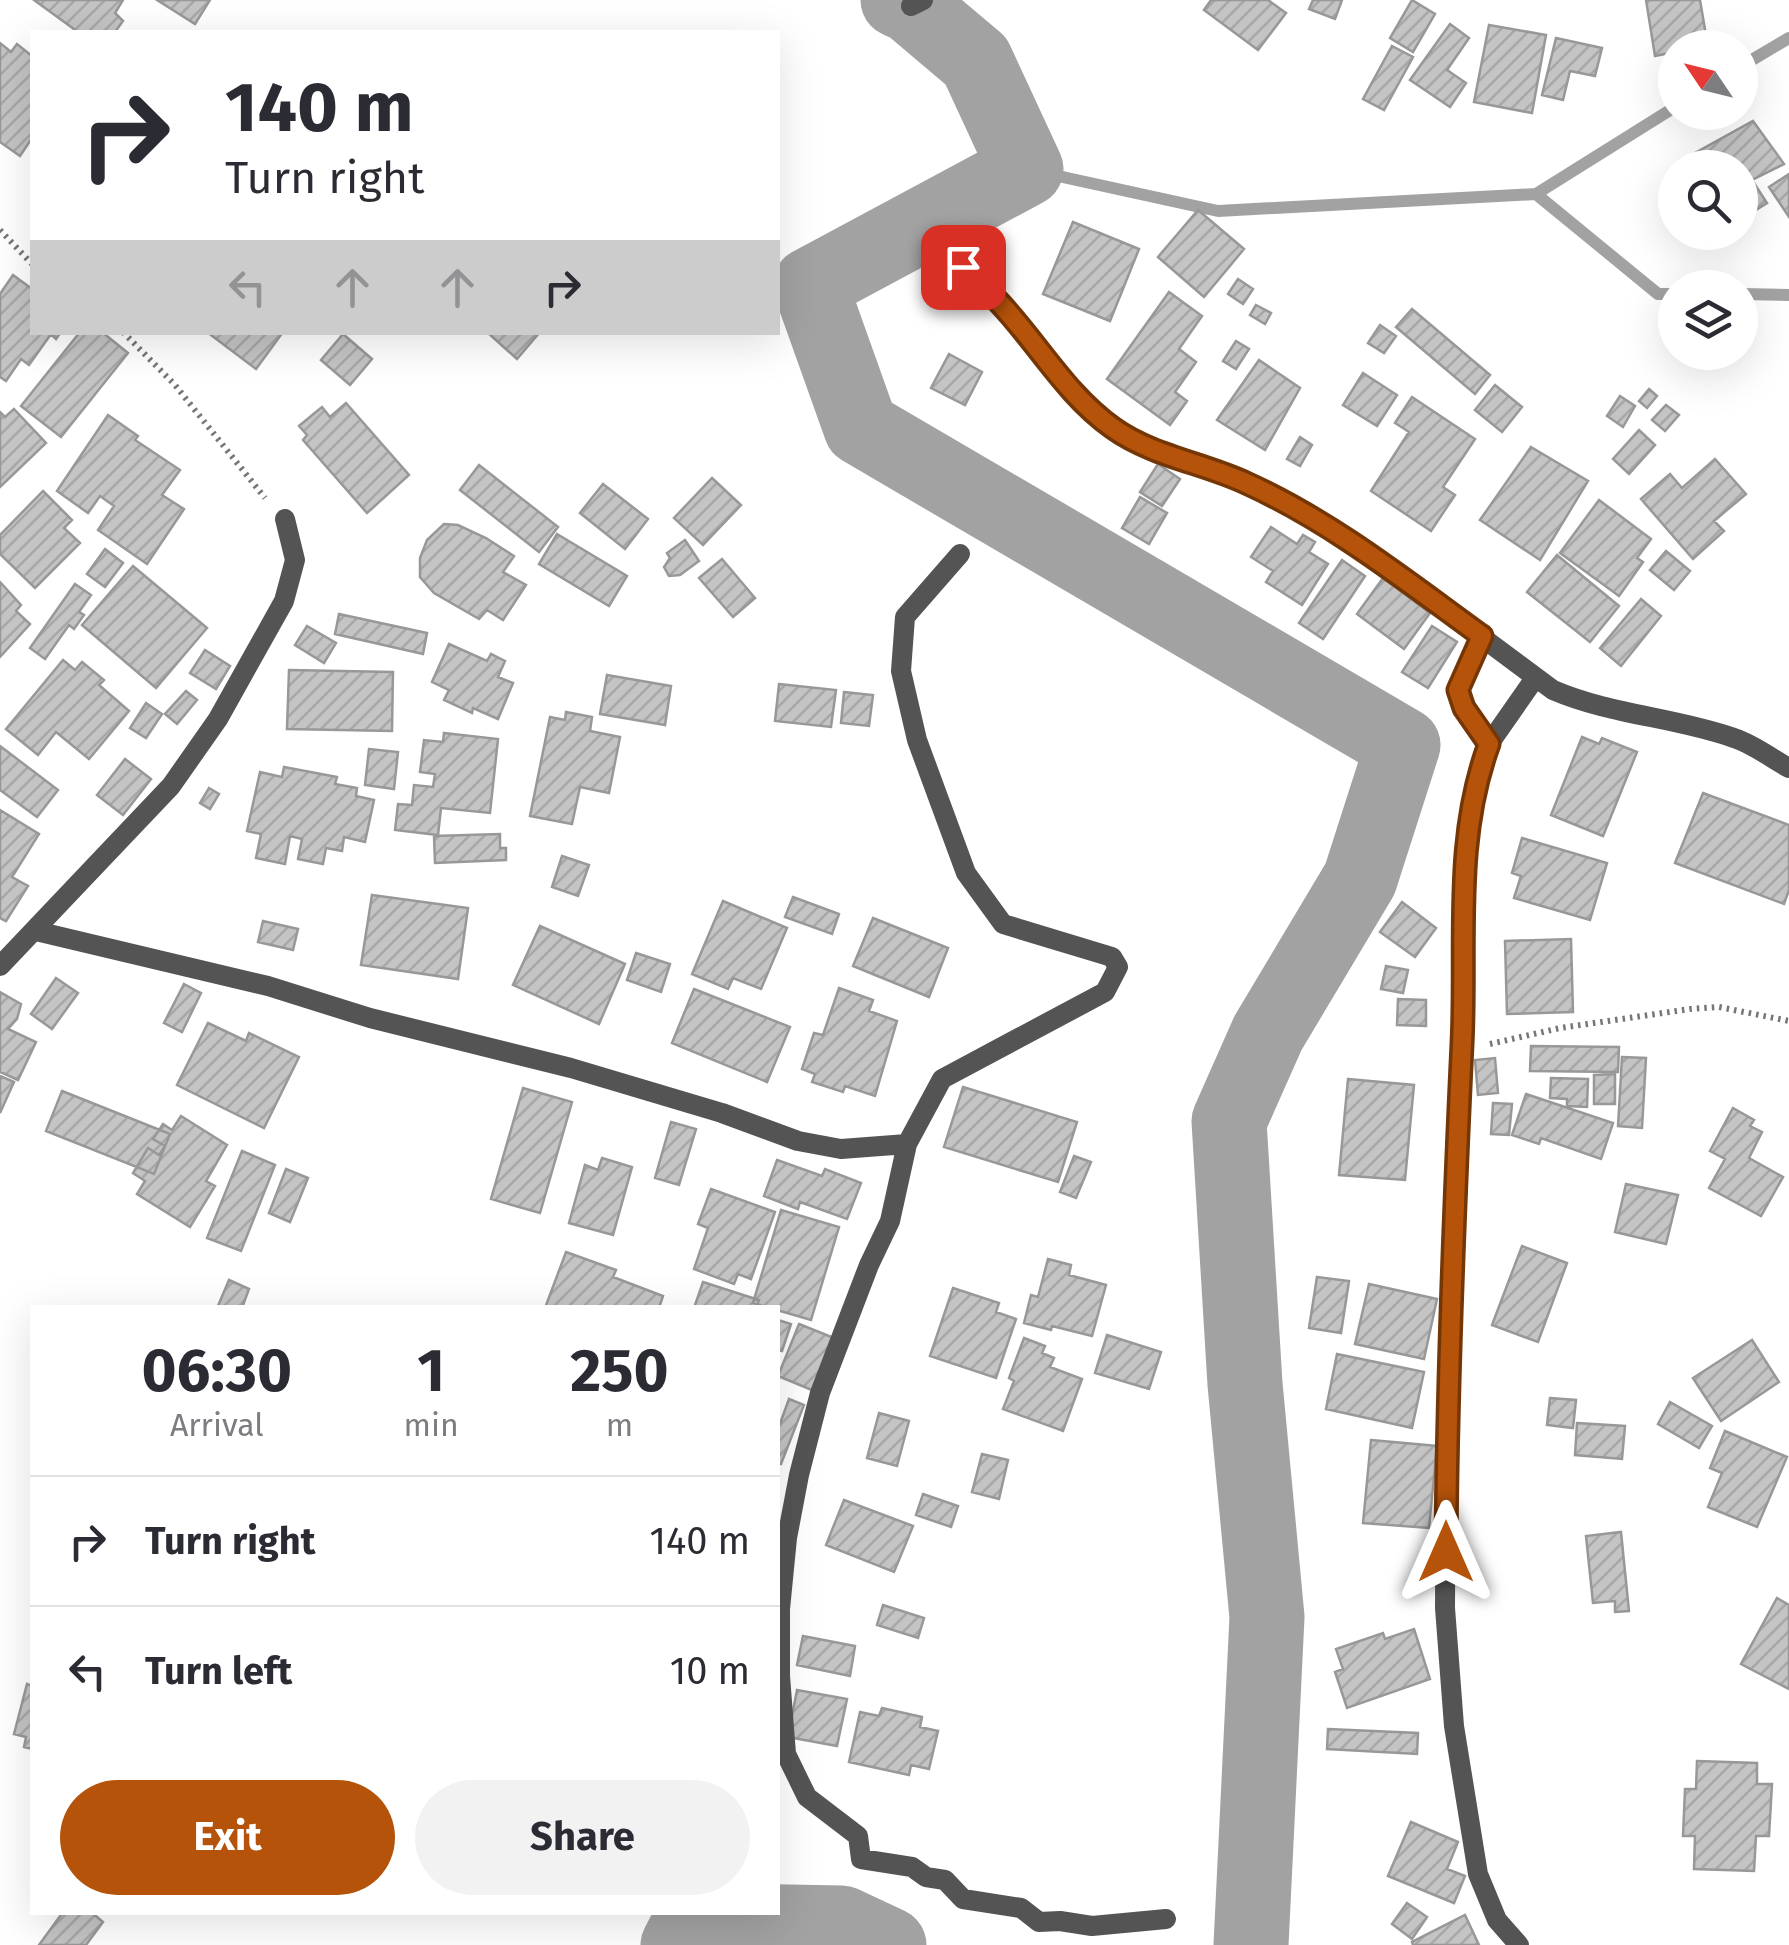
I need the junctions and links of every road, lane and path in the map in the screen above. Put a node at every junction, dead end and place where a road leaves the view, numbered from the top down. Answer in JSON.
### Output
{"nodes":[{"id":1,"x":0,"y":230,"type":"edge"},
{"id":2,"x":30,"y":262,"type":"edge"},
{"id":3,"x":963,"y":267,"type":"dead end"},
{"id":4,"x":126,"y":335,"type":"edge"},
{"id":5,"x":285,"y":519,"type":"joint"},
{"id":6,"x":960,"y":554,"type":"dead end"},
{"id":7,"x":1482,"y":636,"type":"junction"},
{"id":8,"x":1535,"y":678,"type":"junction"},
{"id":9,"x":1489,"y":744,"type":"junction"},
{"id":10,"x":1789,"y":768,"type":"edge"},
{"id":11,"x":36,"y":931,"type":"junction"},
{"id":12,"x":0,"y":966,"type":"edge"},
{"id":13,"x":1789,"y":1021,"type":"edge"},
{"id":14,"x":1462,"y":1041,"type":"junction"},
{"id":15,"x":907,"y":1144,"type":"junction"},
{"id":16,"x":1166,"y":1919,"type":"dead end"},
{"id":17,"x":1519,"y":1945,"type":"edge"}],
"edges":[{"from":1,"to":2,"type":"path"},
{"from":3,"to":7,"type":"street"},
{"from":4,"to":5,"type":"path"},
{"from":5,"to":11,"type":"street"},
{"from":6,"to":15,"type":"street"},
{"from":7,"to":8,"type":"street"},
{"from":7,"to":9,"type":"street"},
{"from":8,"to":9,"type":"street"},
{"from":8,"to":10,"type":"street"},
{"from":9,"to":14,"type":"street"},
{"from":11,"to":12,"type":"street"},
{"from":11,"to":15,"type":"street"},
{"from":13,"to":14,"type":"path"},
{"from":14,"to":17,"type":"street"},
{"from":15,"to":16,"type":"street"}]}
